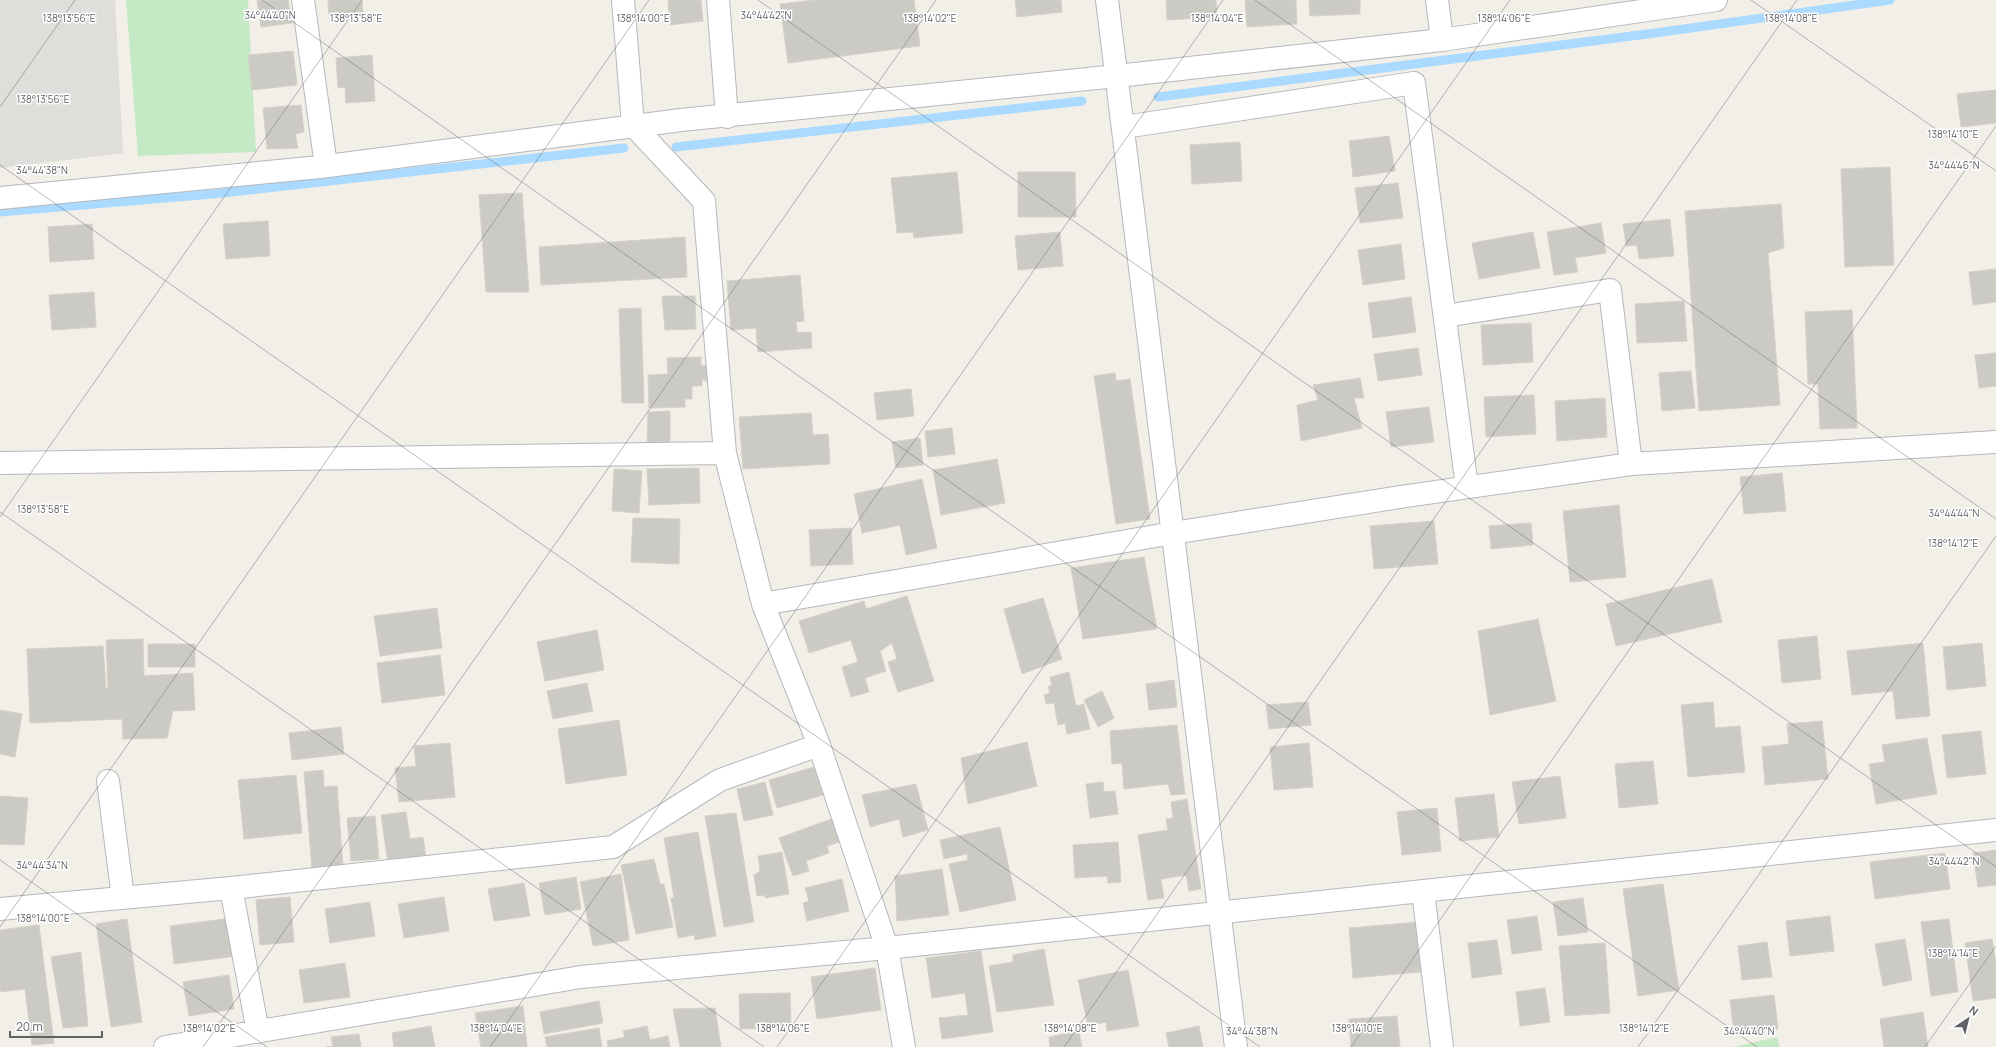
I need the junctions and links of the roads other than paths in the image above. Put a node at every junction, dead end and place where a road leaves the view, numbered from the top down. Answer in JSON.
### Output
{"nodes":[{"id":1,"x":303,"y":0,"type":"edge"},
{"id":2,"x":623,"y":0,"type":"edge"},
{"id":3,"x":718,"y":0,"type":"edge"},
{"id":4,"x":1107,"y":0,"type":"edge"},
{"id":5,"x":1437,"y":0,"type":"edge"},
{"id":6,"x":1716,"y":0,"type":"edge"},
{"id":7,"x":1442,"y":40,"type":"junction"},
{"id":8,"x":1117,"y":76,"type":"junction"},
{"id":9,"x":727,"y":116,"type":"junction"},
{"id":10,"x":633,"y":125,"type":"junction"},
{"id":11,"x":1124,"y":127,"type":"junction"},
{"id":12,"x":326,"y":166,"type":"junction"},
{"id":13,"x":0,"y":198,"type":"edge"},
{"id":14,"x":1445,"y":316,"type":"junction"},
{"id":15,"x":1996,"y":442,"type":"edge"},
{"id":16,"x":725,"y":453,"type":"junction"},
{"id":17,"x":0,"y":463,"type":"edge"},
{"id":18,"x":1631,"y":464,"type":"junction"},
{"id":19,"x":1468,"y":487,"type":"junction"},
{"id":20,"x":1173,"y":533,"type":"junction"},
{"id":21,"x":763,"y":604,"type":"junction"},
{"id":22,"x":819,"y":745,"type":"junction"},
{"id":23,"x":108,"y":781,"type":"dead end"},
{"id":24,"x":1996,"y":830,"type":"edge"},
{"id":25,"x":231,"y":888,"type":"junction"},
{"id":26,"x":1423,"y":891,"type":"junction"},
{"id":27,"x":123,"y":898,"type":"junction"},
{"id":28,"x":0,"y":909,"type":"edge"},
{"id":29,"x":1220,"y":912,"type":"junction"},
{"id":30,"x":887,"y":948,"type":"junction"},
{"id":31,"x":258,"y":1032,"type":"junction"},
{"id":32,"x":220,"y":1043,"type":"edge"},
{"id":33,"x":165,"y":1047,"type":"edge"},
{"id":34,"x":904,"y":1047,"type":"edge"},
{"id":35,"x":1236,"y":1047,"type":"edge"},
{"id":36,"x":1442,"y":1047,"type":"edge"}],
"edges":[{"from":1,"to":12,"type":"street"},
{"from":2,"to":10,"type":"street"},
{"from":3,"to":9,"type":"street"},
{"from":4,"to":8,"type":"street"},
{"from":5,"to":7,"type":"street"},
{"from":6,"to":7,"type":"street"},
{"from":7,"to":8,"type":"street"},
{"from":8,"to":9,"type":"street"},
{"from":8,"to":11,"type":"street"},
{"from":9,"to":10,"type":"street"},
{"from":10,"to":12,"type":"street"},
{"from":10,"to":16,"type":"street"},
{"from":11,"to":14,"type":"street"},
{"from":11,"to":20,"type":"street"},
{"from":12,"to":13,"type":"street"},
{"from":14,"to":18,"type":"street"},
{"from":14,"to":19,"type":"street"},
{"from":15,"to":18,"type":"street"},
{"from":16,"to":17,"type":"street"},
{"from":16,"to":21,"type":"street"},
{"from":18,"to":19,"type":"street"},
{"from":19,"to":20,"type":"street"},
{"from":20,"to":21,"type":"street"},
{"from":20,"to":29,"type":"street"},
{"from":21,"to":22,"type":"street"},
{"from":22,"to":25,"type":"street"},
{"from":22,"to":30,"type":"street"},
{"from":23,"to":27,"type":"street"},
{"from":24,"to":26,"type":"street"},
{"from":25,"to":27,"type":"street"},
{"from":25,"to":31,"type":"street"},
{"from":26,"to":29,"type":"street"},
{"from":26,"to":36,"type":"street"},
{"from":27,"to":28,"type":"street"},
{"from":29,"to":30,"type":"street"},
{"from":29,"to":35,"type":"street"},
{"from":30,"to":31,"type":"street"},
{"from":30,"to":34,"type":"street"},
{"from":31,"to":32,"type":"street"},
{"from":32,"to":33,"type":"street"}]}
